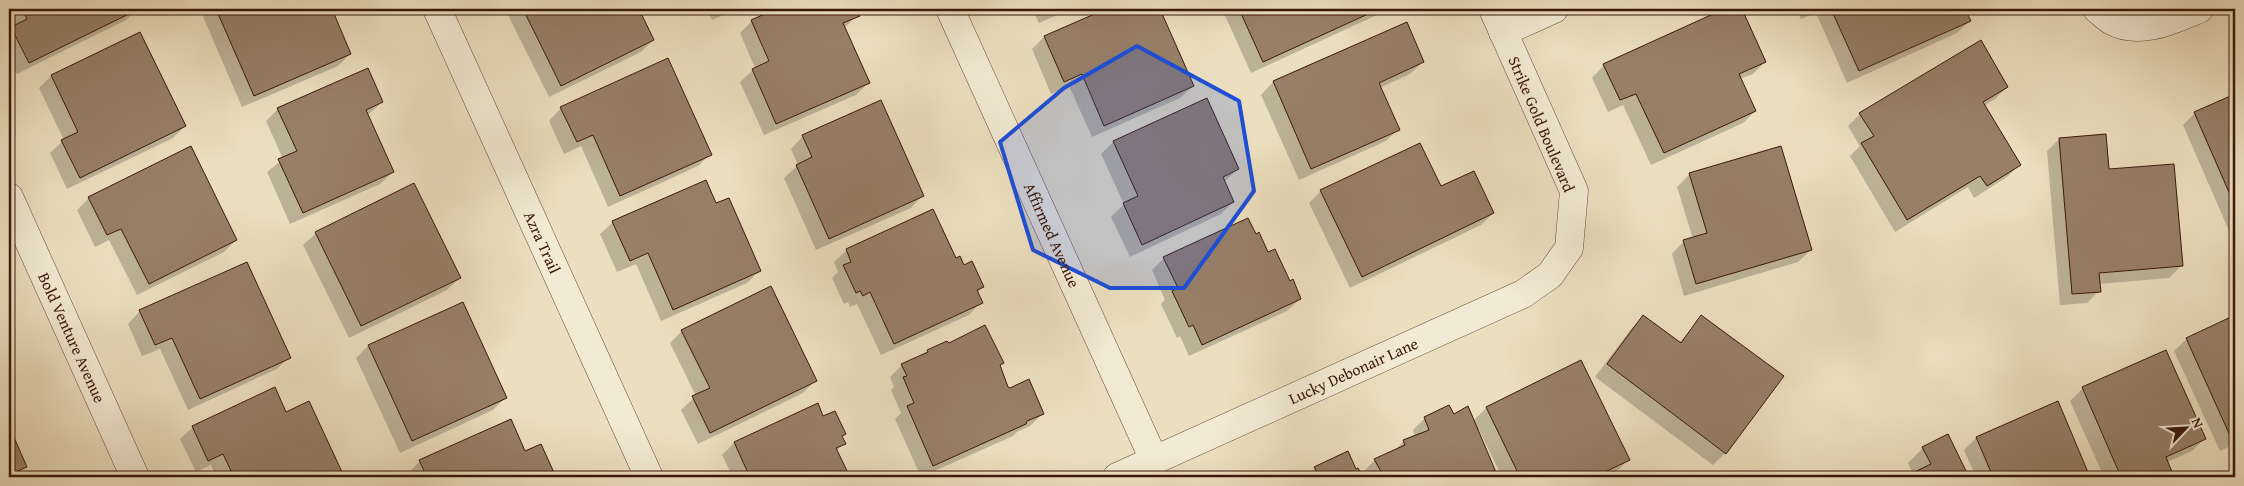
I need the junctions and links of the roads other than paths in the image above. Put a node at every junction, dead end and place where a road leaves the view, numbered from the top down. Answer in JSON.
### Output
{"nodes":[{"id":1,"x":437,"y":9,"type":"edge"},
{"id":2,"x":950,"y":9,"type":"edge"},
{"id":3,"x":1554,"y":9,"type":"edge"},
{"id":4,"x":2199,"y":9,"type":"edge"},
{"id":5,"x":2104,"y":15,"type":"edge"},
{"id":6,"x":1498,"y":20,"type":"edge"},
{"id":7,"x":9,"y":197,"type":"edge"},
{"id":8,"x":1571,"y":242,"type":"joint"},
{"id":9,"x":1154,"y":460,"type":"junction"},
{"id":10,"x":135,"y":477,"type":"edge"},
{"id":11,"x":649,"y":477,"type":"edge"},
{"id":12,"x":1117,"y":477,"type":"edge"}],
"edges":[{"from":1,"to":11,"type":"street","name":"Azra Trail"},
{"from":2,"to":9,"type":"street","name":"Affirmed Avenue"},
{"from":3,"to":6,"type":"street"},
{"from":4,"to":5,"type":"street"},
{"from":6,"to":8,"type":"street","name":"Strike Gold Boulevard"},
{"from":7,"to":10,"type":"street","name":"Bold Venture Avenue"},
{"from":8,"to":9,"type":"street","name":"Lucky Debonair Lane"},
{"from":9,"to":12,"type":"street","name":"Lucky Debonair Lane"}]}
